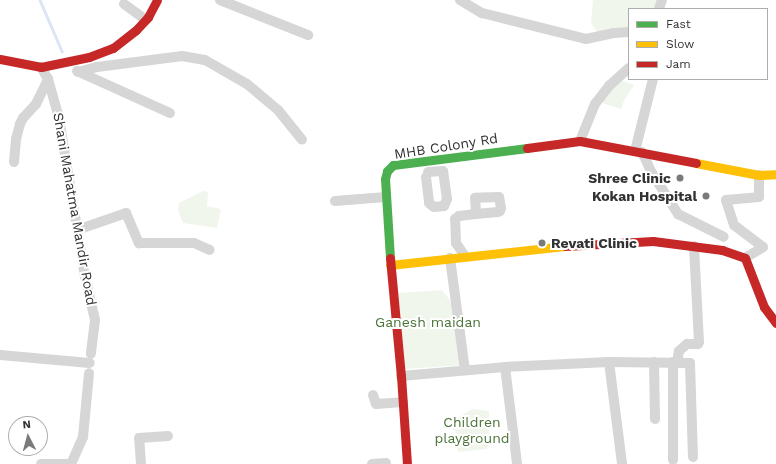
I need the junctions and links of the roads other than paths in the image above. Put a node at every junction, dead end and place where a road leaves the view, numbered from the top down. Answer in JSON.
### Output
{"nodes":[{"id":1,"x":157,"y":0,"type":"edge"},
{"id":2,"x":220,"y":0,"type":"edge"},
{"id":3,"x":460,"y":0,"type":"edge"},
{"id":4,"x":124,"y":4,"type":"dead end"},
{"id":5,"x":146,"y":20,"type":"junction"},
{"id":6,"x":628,"y":32,"type":"edge"},
{"id":7,"x":308,"y":35,"type":"dead end"},
{"id":8,"x":0,"y":59,"type":"edge"},
{"id":9,"x":66,"y":63,"type":"junction"},
{"id":10,"x":41,"y":67,"type":"junction"},
{"id":11,"x":628,"y":69,"type":"edge"},
{"id":12,"x":78,"y":72,"type":"junction"},
{"id":13,"x":48,"y":79,"type":"junction"},
{"id":14,"x":653,"y":80,"type":"edge"},
{"id":15,"x":170,"y":112,"type":"dead end"},
{"id":16,"x":302,"y":140,"type":"dead end"},
{"id":17,"x":580,"y":141,"type":"junction"},
{"id":18,"x":638,"y":152,"type":"junction"},
{"id":19,"x":14,"y":162,"type":"dead end"},
{"id":20,"x":776,"y":174,"type":"edge"},
{"id":21,"x":759,"y":175,"type":"junction"},
{"id":22,"x":386,"y":197,"type":"junction"},
{"id":23,"x":335,"y":201,"type":"dead end"},
{"id":24,"x":476,"y":214,"type":"dead end"},
{"id":25,"x":77,"y":230,"type":"junction"},
{"id":26,"x":724,"y":237,"type":"dead end"},
{"id":27,"x":694,"y":246,"type":"junction"},
{"id":28,"x":210,"y":250,"type":"dead end"},
{"id":29,"x":465,"y":256,"type":"junction"},
{"id":30,"x":450,"y":258,"type":"junction"},
{"id":31,"x":745,"y":258,"type":"junction"},
{"id":32,"x":390,"y":264,"type":"junction"},
{"id":33,"x":776,"y":323,"type":"edge"},
{"id":34,"x":0,"y":355,"type":"edge"},
{"id":35,"x":609,"y":362,"type":"junction"},
{"id":36,"x":654,"y":362,"type":"junction"},
{"id":37,"x":675,"y":362,"type":"junction"},
{"id":38,"x":90,"y":364,"type":"junction"},
{"id":39,"x":505,"y":367,"type":"junction"},
{"id":40,"x":465,"y":370,"type":"junction"},
{"id":41,"x":401,"y":376,"type":"junction"},
{"id":42,"x":373,"y":394,"type":"dead end"},
{"id":43,"x":403,"y":402,"type":"junction"},
{"id":44,"x":655,"y":419,"type":"dead end"},
{"id":45,"x":168,"y":436,"type":"dead end"},
{"id":46,"x":693,"y":457,"type":"dead end"},
{"id":47,"x":673,"y":460,"type":"dead end"},
{"id":48,"x":386,"y":463,"type":"dead end"},
{"id":49,"x":41,"y":464,"type":"edge"},
{"id":50,"x":66,"y":464,"type":"edge"},
{"id":51,"x":141,"y":464,"type":"edge"},
{"id":52,"x":372,"y":464,"type":"edge"},
{"id":53,"x":406,"y":464,"type":"edge"},
{"id":54,"x":517,"y":464,"type":"edge"},
{"id":55,"x":622,"y":464,"type":"edge"}],
"edges":[{"from":1,"to":5,"type":"street"},
{"from":2,"to":7,"type":"street"},
{"from":3,"to":6,"type":"street"},
{"from":4,"to":5,"type":"street"},
{"from":5,"to":9,"type":"street"},
{"from":8,"to":10,"type":"street"},
{"from":9,"to":10,"type":"street"},
{"from":9,"to":12,"type":"street"},
{"from":10,"to":13,"type":"street","name":"Shani Mahatma Mandir Road"},
{"from":11,"to":17,"type":"street"},
{"from":12,"to":15,"type":"street"},
{"from":12,"to":16,"type":"street"},
{"from":13,"to":19,"type":"street"},
{"from":13,"to":25,"type":"street","name":"Shani Mahatma Mandir Road"},
{"from":14,"to":18,"type":"street"},
{"from":17,"to":18,"type":"street","name":"MHB Colony Rd"},
{"from":17,"to":22,"type":"street","name":"MHB Colony Rd"},
{"from":18,"to":21,"type":"street","name":"MHB Colony Rd"},
{"from":18,"to":26,"type":"street"},
{"from":20,"to":21,"type":"street","name":"MHB Colony Rd"},
{"from":21,"to":31,"type":"street"},
{"from":22,"to":23,"type":"street"},
{"from":22,"to":32,"type":"street","name":"MHB Colony Rd"},
{"from":24,"to":29,"type":"street"},
{"from":25,"to":28,"type":"street"},
{"from":25,"to":38,"type":"street","name":"Shani Mahatma Mandir Road"},
{"from":27,"to":29,"type":"street"},
{"from":27,"to":31,"type":"street"},
{"from":27,"to":37,"type":"street"},
{"from":29,"to":30,"type":"street"},
{"from":30,"to":32,"type":"street"},
{"from":30,"to":40,"type":"street"},
{"from":31,"to":33,"type":"street"},
{"from":32,"to":41,"type":"street","name":"MHB Colony Rd"},
{"from":34,"to":38,"type":"street"},
{"from":35,"to":36,"type":"street"},
{"from":35,"to":39,"type":"street"},
{"from":35,"to":55,"type":"street"},
{"from":36,"to":37,"type":"street"},
{"from":36,"to":44,"type":"street"},
{"from":37,"to":46,"type":"street"},
{"from":37,"to":47,"type":"street"},
{"from":38,"to":50,"type":"street","name":"Shani Mahatma Mandir Road"},
{"from":39,"to":40,"type":"street"},
{"from":39,"to":54,"type":"street"},
{"from":40,"to":41,"type":"street"},
{"from":41,"to":43,"type":"street","name":"MHB Colony Rd"},
{"from":42,"to":43,"type":"street"},
{"from":43,"to":53,"type":"street","name":"MHB Colony Rd"},
{"from":45,"to":51,"type":"street"},
{"from":48,"to":52,"type":"street"},
{"from":49,"to":50,"type":"street"}]}
